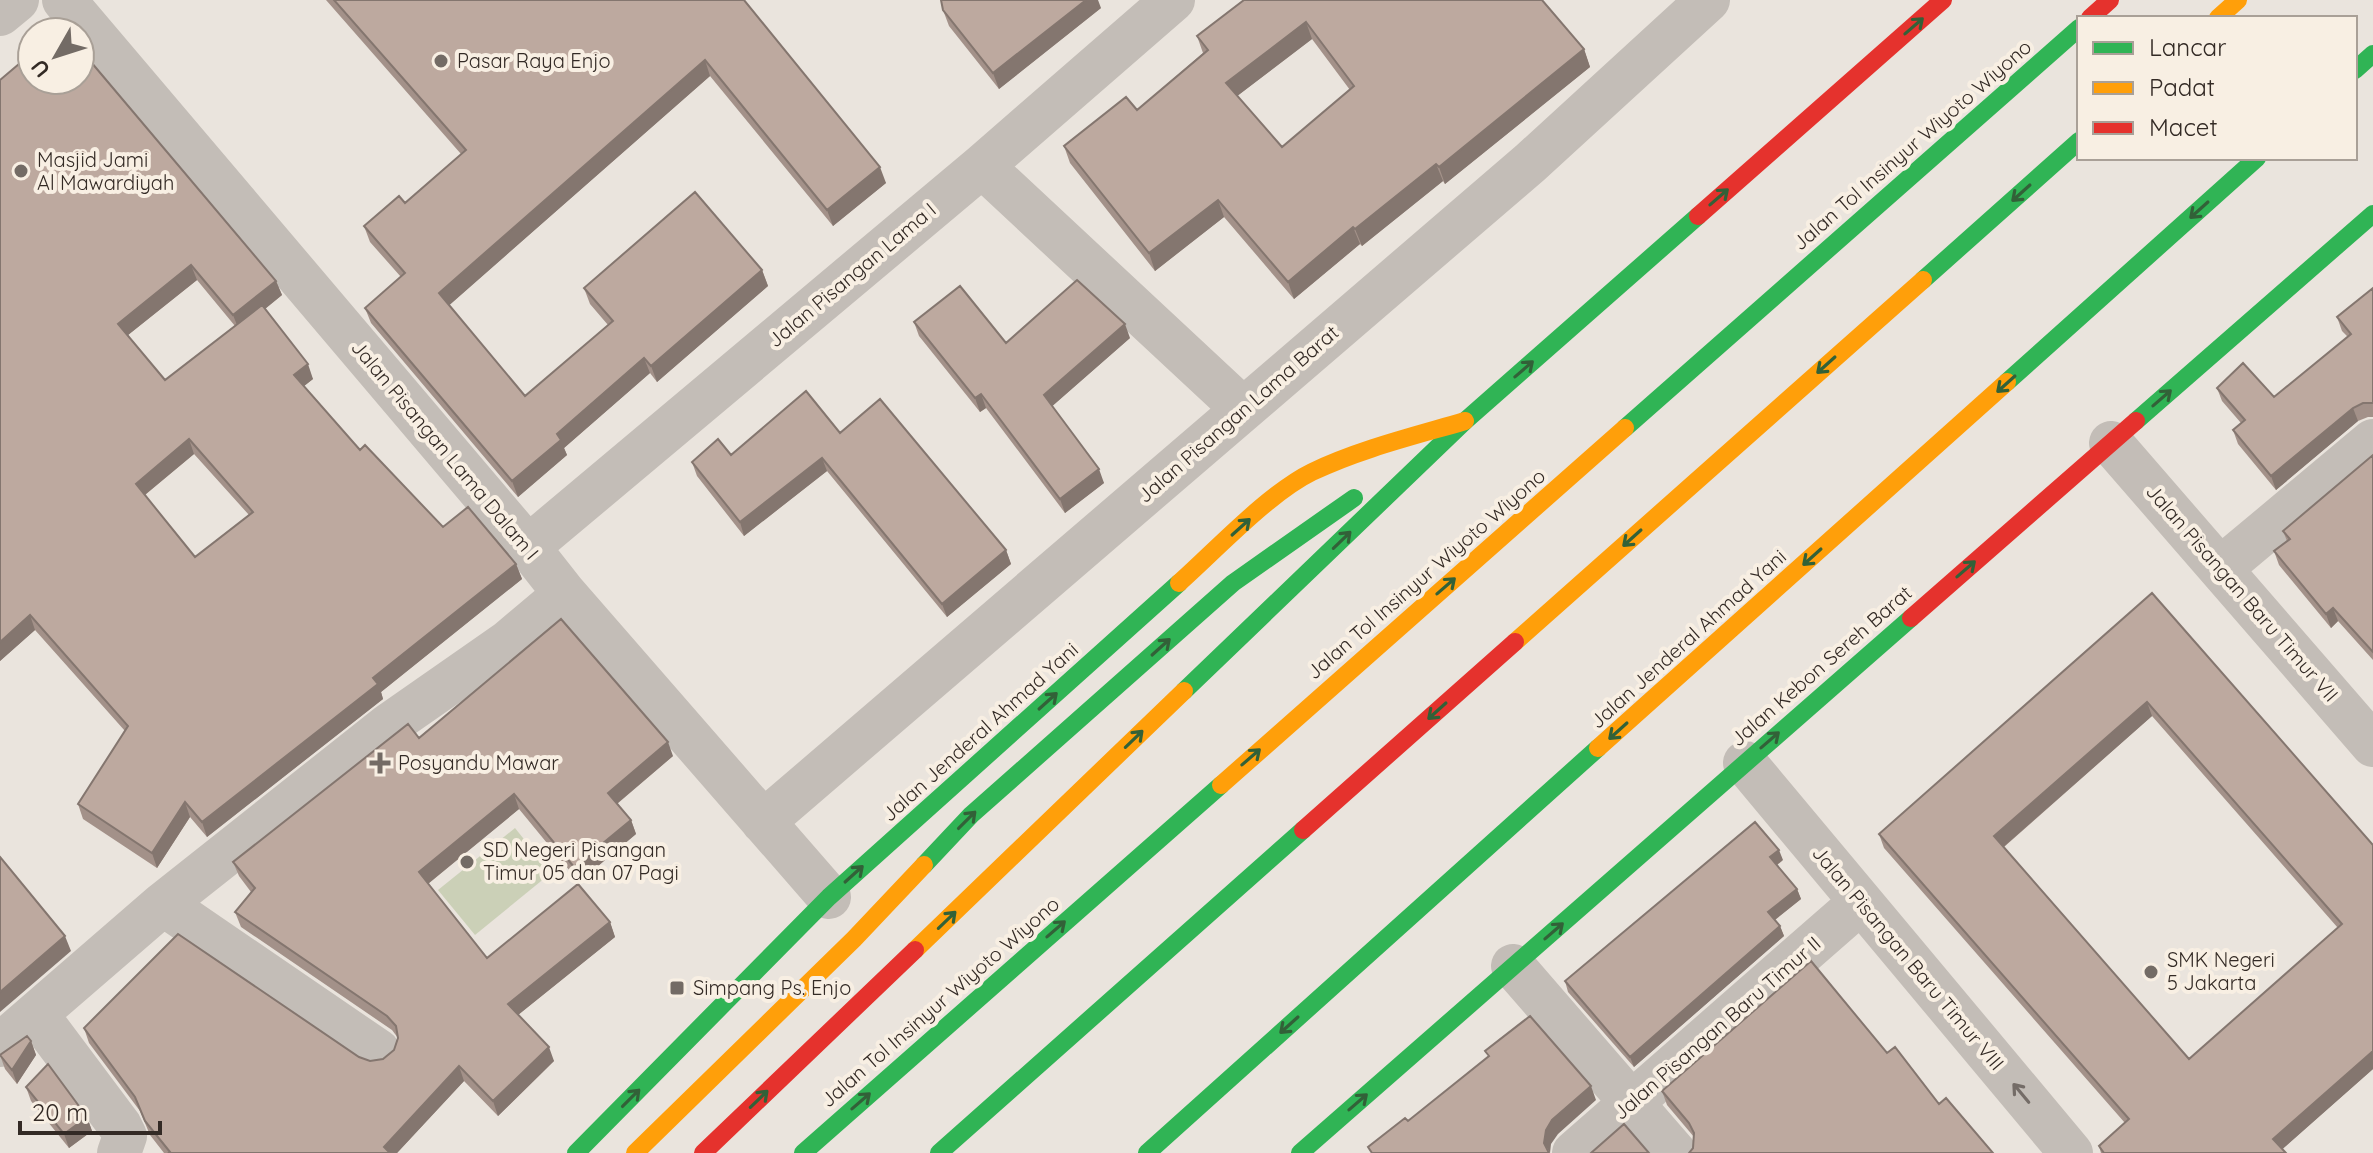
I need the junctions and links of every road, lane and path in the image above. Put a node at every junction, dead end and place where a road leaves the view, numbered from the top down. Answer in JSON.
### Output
{"nodes":[{"id":1,"x":17,"y":0,"type":"edge"},
{"id":2,"x":64,"y":0,"type":"edge"},
{"id":3,"x":1173,"y":0,"type":"edge"},
{"id":4,"x":1708,"y":0,"type":"edge"},
{"id":5,"x":1943,"y":0,"type":"edge"},
{"id":6,"x":2110,"y":0,"type":"edge"},
{"id":7,"x":2238,"y":0,"type":"edge"},
{"id":8,"x":0,"y":14,"type":"edge"},
{"id":9,"x":2092,"y":16,"type":"edge"},
{"id":10,"x":2220,"y":16,"type":"edge"},
{"id":11,"x":2077,"y":30,"type":"edge"},
{"id":12,"x":2373,"y":54,"type":"edge"},
{"id":13,"x":2357,"y":68,"type":"edge"},
{"id":14,"x":2077,"y":143,"type":"edge"},
{"id":15,"x":2255,"y":160,"type":"edge"},
{"id":16,"x":982,"y":166,"type":"junction"},
{"id":17,"x":2373,"y":214,"type":"edge"},
{"id":18,"x":1243,"y":409,"type":"junction"},
{"id":19,"x":1465,"y":421,"type":"junction"},
{"id":20,"x":2373,"y":441,"type":"edge"},
{"id":21,"x":2111,"y":443,"type":"junction"},
{"id":22,"x":528,"y":547,"type":"junction"},
{"id":23,"x":2221,"y":568,"type":"junction"},
{"id":24,"x":565,"y":594,"type":"junction"},
{"id":25,"x":2373,"y":745,"type":"edge"},
{"id":26,"x":1745,"y":763,"type":"junction"},
{"id":27,"x":763,"y":822,"type":"junction"},
{"id":28,"x":829,"y":897,"type":"junction"},
{"id":29,"x":1861,"y":902,"type":"junction"},
{"id":30,"x":163,"y":904,"type":"junction"},
{"id":31,"x":1513,"y":966,"type":"junction"},
{"id":32,"x":37,"y":1015,"type":"junction"},
{"id":33,"x":0,"y":1045,"type":"edge"},
{"id":34,"x":378,"y":1051,"type":"dead end"},
{"id":35,"x":1632,"y":1103,"type":"junction"},
{"id":36,"x":119,"y":1153,"type":"edge"},
{"id":37,"x":576,"y":1153,"type":"edge"},
{"id":38,"x":635,"y":1153,"type":"edge"},
{"id":39,"x":703,"y":1153,"type":"edge"},
{"id":40,"x":803,"y":1153,"type":"edge"},
{"id":41,"x":939,"y":1153,"type":"edge"},
{"id":42,"x":1147,"y":1153,"type":"edge"},
{"id":43,"x":1300,"y":1153,"type":"edge"},
{"id":44,"x":1574,"y":1153,"type":"edge"},
{"id":45,"x":1675,"y":1153,"type":"edge"},
{"id":46,"x":2071,"y":1153,"type":"edge"}],
"edges":[{"from":1,"to":8,"type":"street"},
{"from":2,"to":22,"type":"street","name":"Jalan Pisangan Lama Dalam I"},
{"from":3,"to":16,"type":"street","name":"Jalan Pisangan Lama I"},
{"from":4,"to":18,"type":"street","name":"Jalan Pisangan Lama Barat"},
{"from":19,"to":5,"type":"main road","name":"Jalan Jenderal Ahmad Yani","one_way":true},
{"from":6,"to":9,"type":"main road"},
{"from":7,"to":10,"type":"main road"},
{"from":40,"to":11,"type":"main road","name":"Jalan Tol Insinyur Wiyoto Wiyono","one_way":true},
{"from":12,"to":13,"type":"main road"},
{"from":14,"to":41,"type":"main road","one_way":true},
{"from":15,"to":42,"type":"main road","name":"Jalan Jenderal Ahmad Yani","one_way":true},
{"from":16,"to":18,"type":"street"},
{"from":16,"to":22,"type":"street","name":"Jalan Pisangan Lama I"},
{"from":21,"to":17,"type":"main road","name":"Jalan Kebon Sereh Barat","one_way":true},
{"from":18,"to":27,"type":"street","name":"Jalan Pisangan Lama Barat"},
{"from":28,"to":19,"type":"main road","name":"Jalan Jenderal Ahmad Yani","one_way":true},
{"from":38,"to":19,"type":"main road","one_way":true},
{"from":39,"to":19,"type":"main road","name":"Jalan Jenderal Ahmad Yani","one_way":true},
{"from":20,"to":23,"type":"street"},
{"from":21,"to":23,"type":"street","name":"Jalan Pisangan Baru Timur VII"},
{"from":26,"to":21,"type":"main road","name":"Jalan Kebon Sereh Barat","one_way":true},
{"from":22,"to":24,"type":"street","name":"Jalan Pisangan Lama Dalam I"},
{"from":23,"to":25,"type":"street","name":"Jalan Pisangan Baru Timur VII"},
{"from":24,"to":27,"type":"street","name":"Jalan Pisangan Lama Dalam I"},
{"from":24,"to":30,"type":"street"},
{"from":26,"to":29,"type":"street","name":"Jalan Pisangan Baru Timur VIII"},
{"from":31,"to":26,"type":"main road","name":"Jalan Kebon Sereh Barat","one_way":true},
{"from":27,"to":28,"type":"street","name":"Jalan Pisangan Lama Dalam I"},
{"from":37,"to":28,"type":"main road","name":"Jalan Jenderal Ahmad Yani","one_way":true},
{"from":29,"to":35,"type":"street","name":"Jalan Pisangan Baru Timur II"},
{"from":46,"to":29,"type":"street","name":"Jalan Pisangan Baru Timur VIII","one_way":true},
{"from":30,"to":32,"type":"street"},
{"from":30,"to":34,"type":"street"},
{"from":31,"to":35,"type":"street"},
{"from":43,"to":31,"type":"main road","name":"Jalan Kebon Sereh Barat","one_way":true},
{"from":32,"to":33,"type":"street"},
{"from":32,"to":36,"type":"street"},
{"from":35,"to":44,"type":"street","name":"Jalan Pisangan Baru Timur II"},
{"from":35,"to":45,"type":"street"}]}
